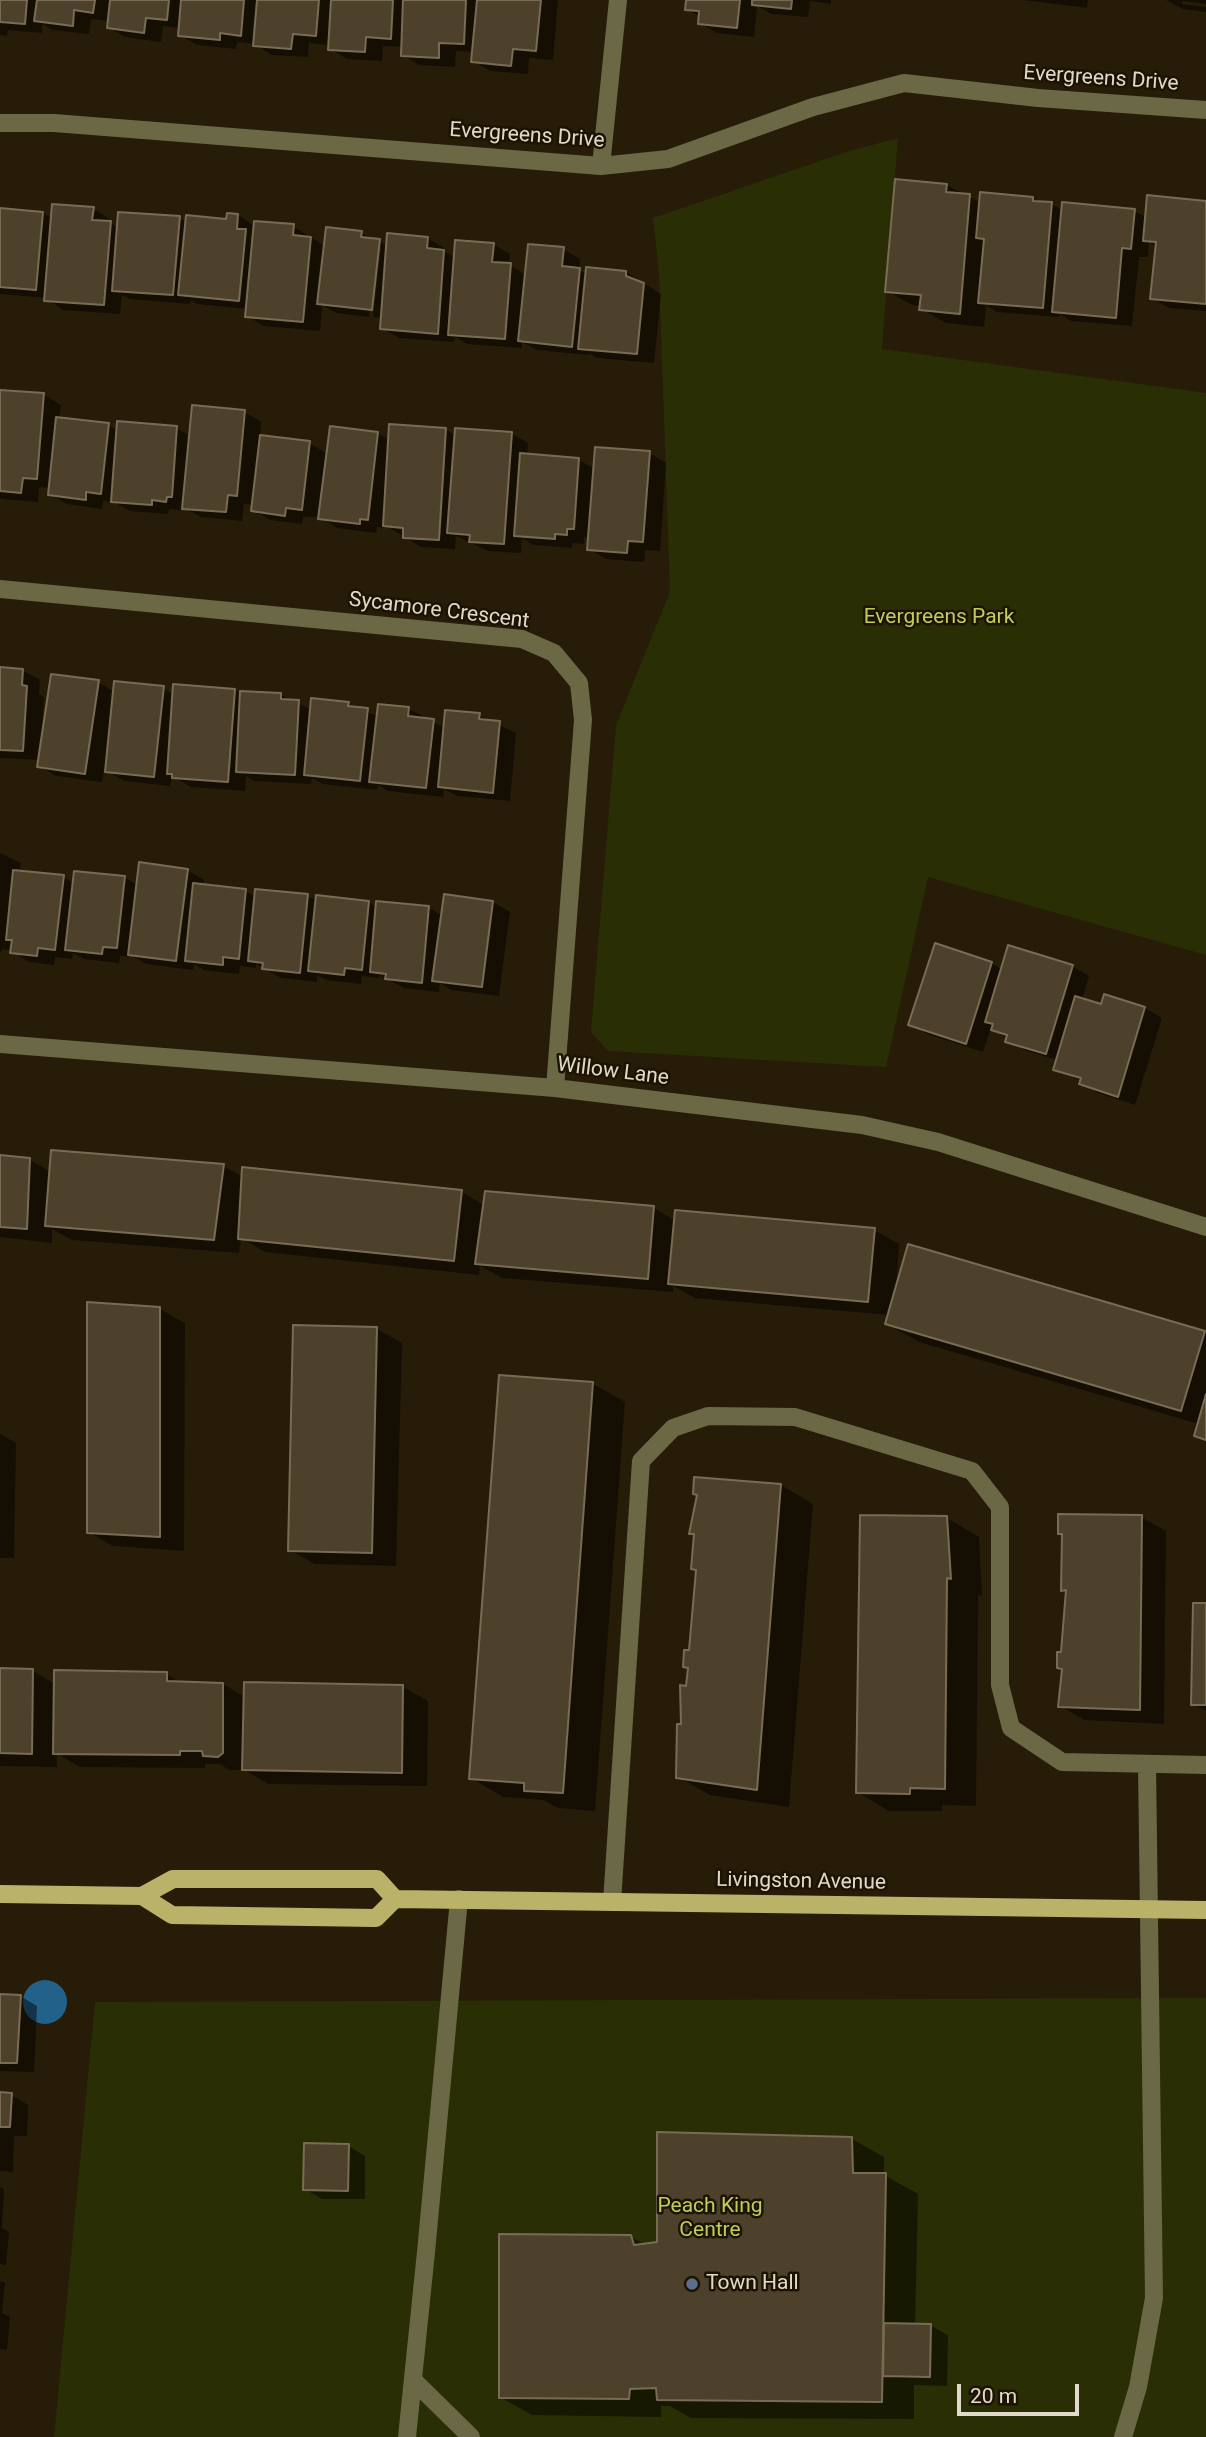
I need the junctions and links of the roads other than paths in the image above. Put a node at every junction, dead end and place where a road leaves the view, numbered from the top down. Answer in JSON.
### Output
{"nodes":[{"id":1,"x":618,"y":0,"type":"edge"},
{"id":2,"x":1206,"y":110,"type":"edge"},
{"id":3,"x":0,"y":123,"type":"edge"},
{"id":4,"x":601,"y":166,"type":"junction"},
{"id":5,"x":0,"y":589,"type":"edge"},
{"id":6,"x":0,"y":1044,"type":"edge"},
{"id":7,"x":555,"y":1088,"type":"junction"},
{"id":8,"x":1206,"y":1227,"type":"edge"},
{"id":9,"x":1147,"y":1764,"type":"junction"},
{"id":10,"x":1206,"y":1765,"type":"edge"},
{"id":11,"x":0,"y":1894,"type":"edge"},
{"id":12,"x":142,"y":1896,"type":"junction"},
{"id":13,"x":395,"y":1899,"type":"junction"},
{"id":14,"x":458,"y":1899,"type":"junction"},
{"id":15,"x":612,"y":1902,"type":"junction"},
{"id":16,"x":1151,"y":1909,"type":"junction"},
{"id":17,"x":1206,"y":1910,"type":"edge"},
{"id":18,"x":413,"y":2380,"type":"junction"},
{"id":19,"x":407,"y":2437,"type":"edge"},
{"id":20,"x":471,"y":2437,"type":"edge"},
{"id":21,"x":1124,"y":2437,"type":"edge"}],
"edges":[{"from":1,"to":4,"type":"street"},
{"from":2,"to":4,"type":"street","name":"Evergreens Drive"},
{"from":3,"to":4,"type":"street","name":"Evergreens Drive"},
{"from":5,"to":7,"type":"street","name":"Sycamore Crescent"},
{"from":6,"to":7,"type":"street","name":"Willow Lane"},
{"from":7,"to":8,"type":"street","name":"Willow Lane"},
{"from":9,"to":10,"type":"street"},
{"from":9,"to":15,"type":"street"},
{"from":9,"to":16,"type":"street"},
{"from":11,"to":12,"type":"main road"},
{"from":12,"to":13,"type":"main road"},
{"from":12,"to":13,"type":"main road"},
{"from":13,"to":14,"type":"main road","name":"Livingston Avenue"},
{"from":14,"to":15,"type":"main road","name":"Livingston Avenue"},
{"from":14,"to":18,"type":"street"},
{"from":15,"to":16,"type":"main road","name":"Livingston Avenue"},
{"from":16,"to":17,"type":"main road","name":"Livingston Avenue"},
{"from":16,"to":21,"type":"street"},
{"from":18,"to":19,"type":"street"},
{"from":18,"to":20,"type":"street"}]}
